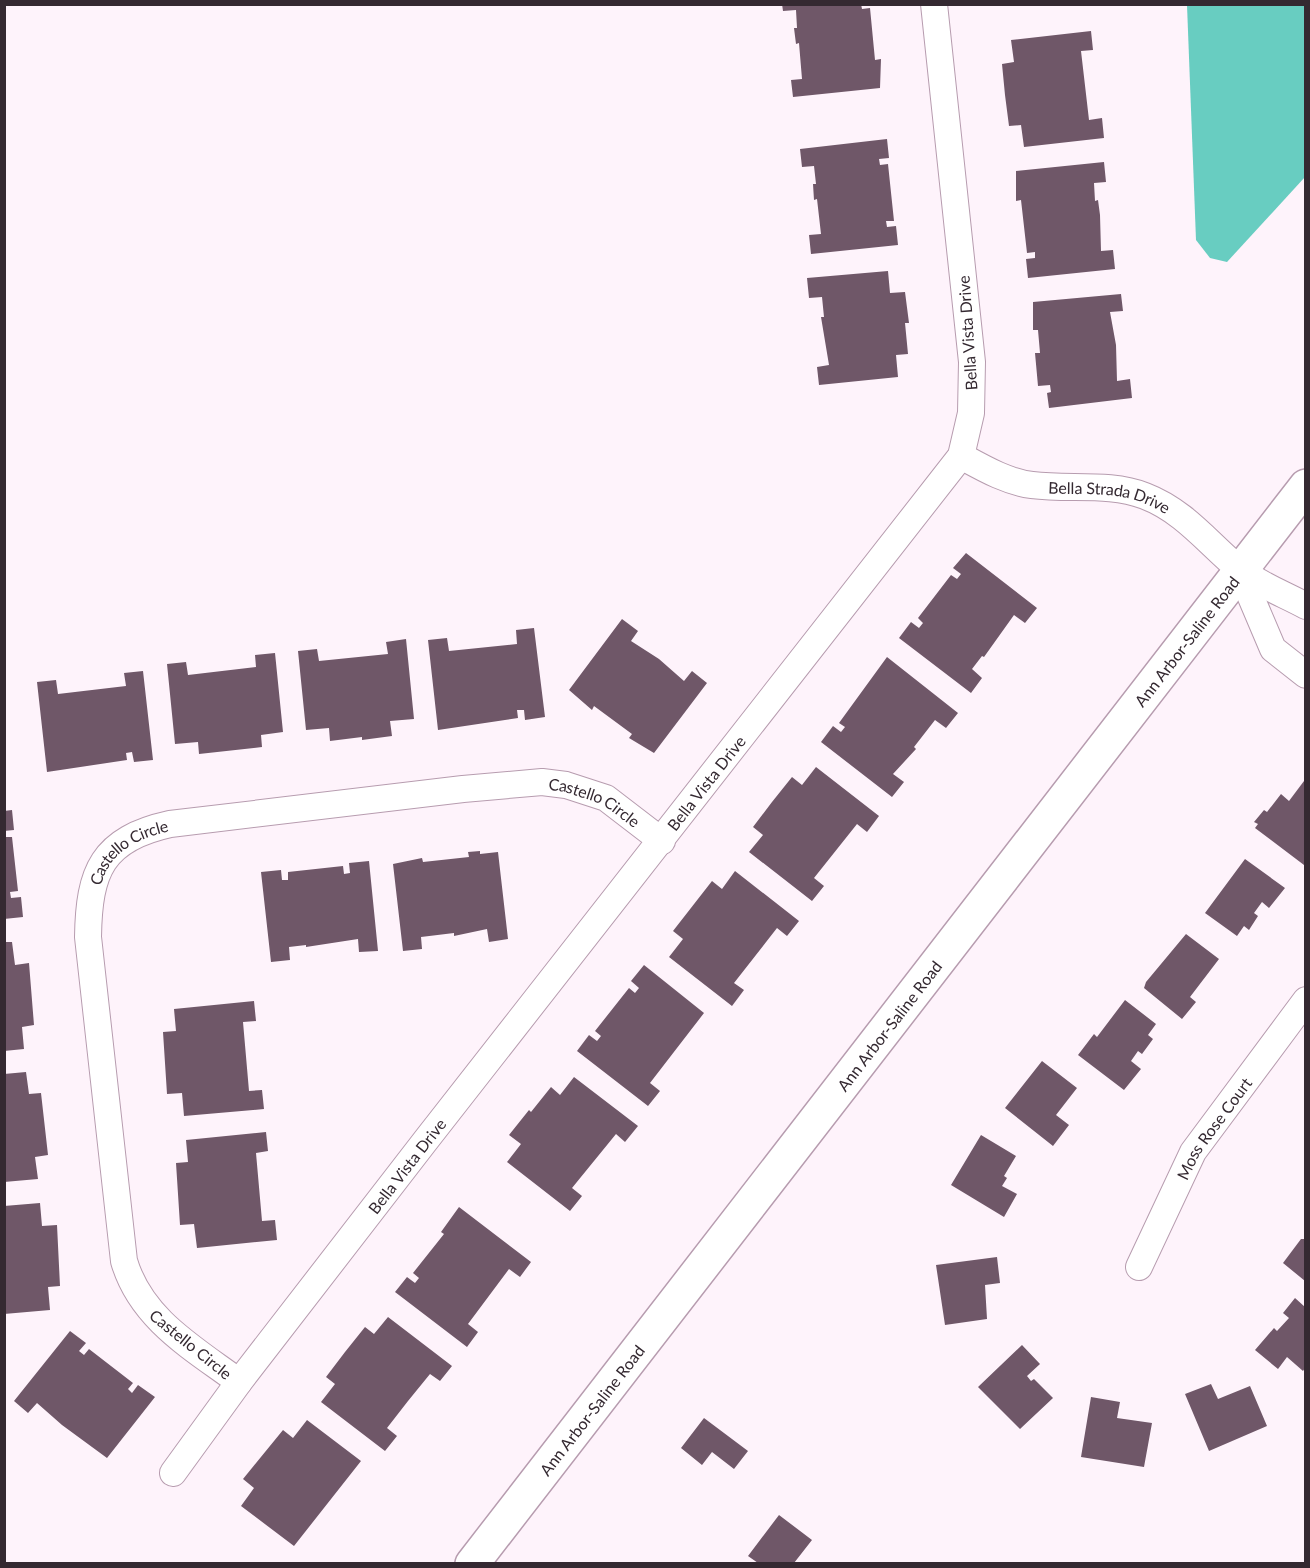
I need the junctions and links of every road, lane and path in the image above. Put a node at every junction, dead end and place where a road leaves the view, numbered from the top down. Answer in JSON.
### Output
{"nodes":[{"id":1,"x":934,"y":4,"type":"edge"},
{"id":2,"x":961,"y":456,"type":"junction"},
{"id":3,"x":1305,"y":486,"type":"edge"},
{"id":4,"x":1239,"y":569,"type":"junction"},
{"id":5,"x":1305,"y":606,"type":"edge"},
{"id":6,"x":1305,"y":675,"type":"edge"},
{"id":7,"x":662,"y":842,"type":"junction"},
{"id":8,"x":1305,"y":1000,"type":"edge"},
{"id":9,"x":1139,"y":1267,"type":"dead end"},
{"id":10,"x":239,"y":1382,"type":"junction"},
{"id":11,"x":173,"y":1473,"type":"dead end"},
{"id":12,"x":472,"y":1563,"type":"edge"}],
"edges":[{"from":1,"to":2,"type":"street","name":"Bella Vista Drive"},
{"from":2,"to":4,"type":"street","name":"Bella Strada Drive"},
{"from":2,"to":7,"type":"street","name":"Bella Vista Drive"},
{"from":3,"to":4,"type":"main road","name":"Ann Arbor-Saline Road"},
{"from":4,"to":5,"type":"street"},
{"from":4,"to":6,"type":"street"},
{"from":4,"to":12,"type":"main road","name":"Ann Arbor-Saline Road"},
{"from":7,"to":10,"type":"street","name":"Bella Vista Drive"},
{"from":7,"to":10,"type":"street","name":"Castello Circle"},
{"from":8,"to":9,"type":"street","name":"Moss Rose Court"},
{"from":10,"to":11,"type":"street","name":"Bella Vista Drive"}]}
